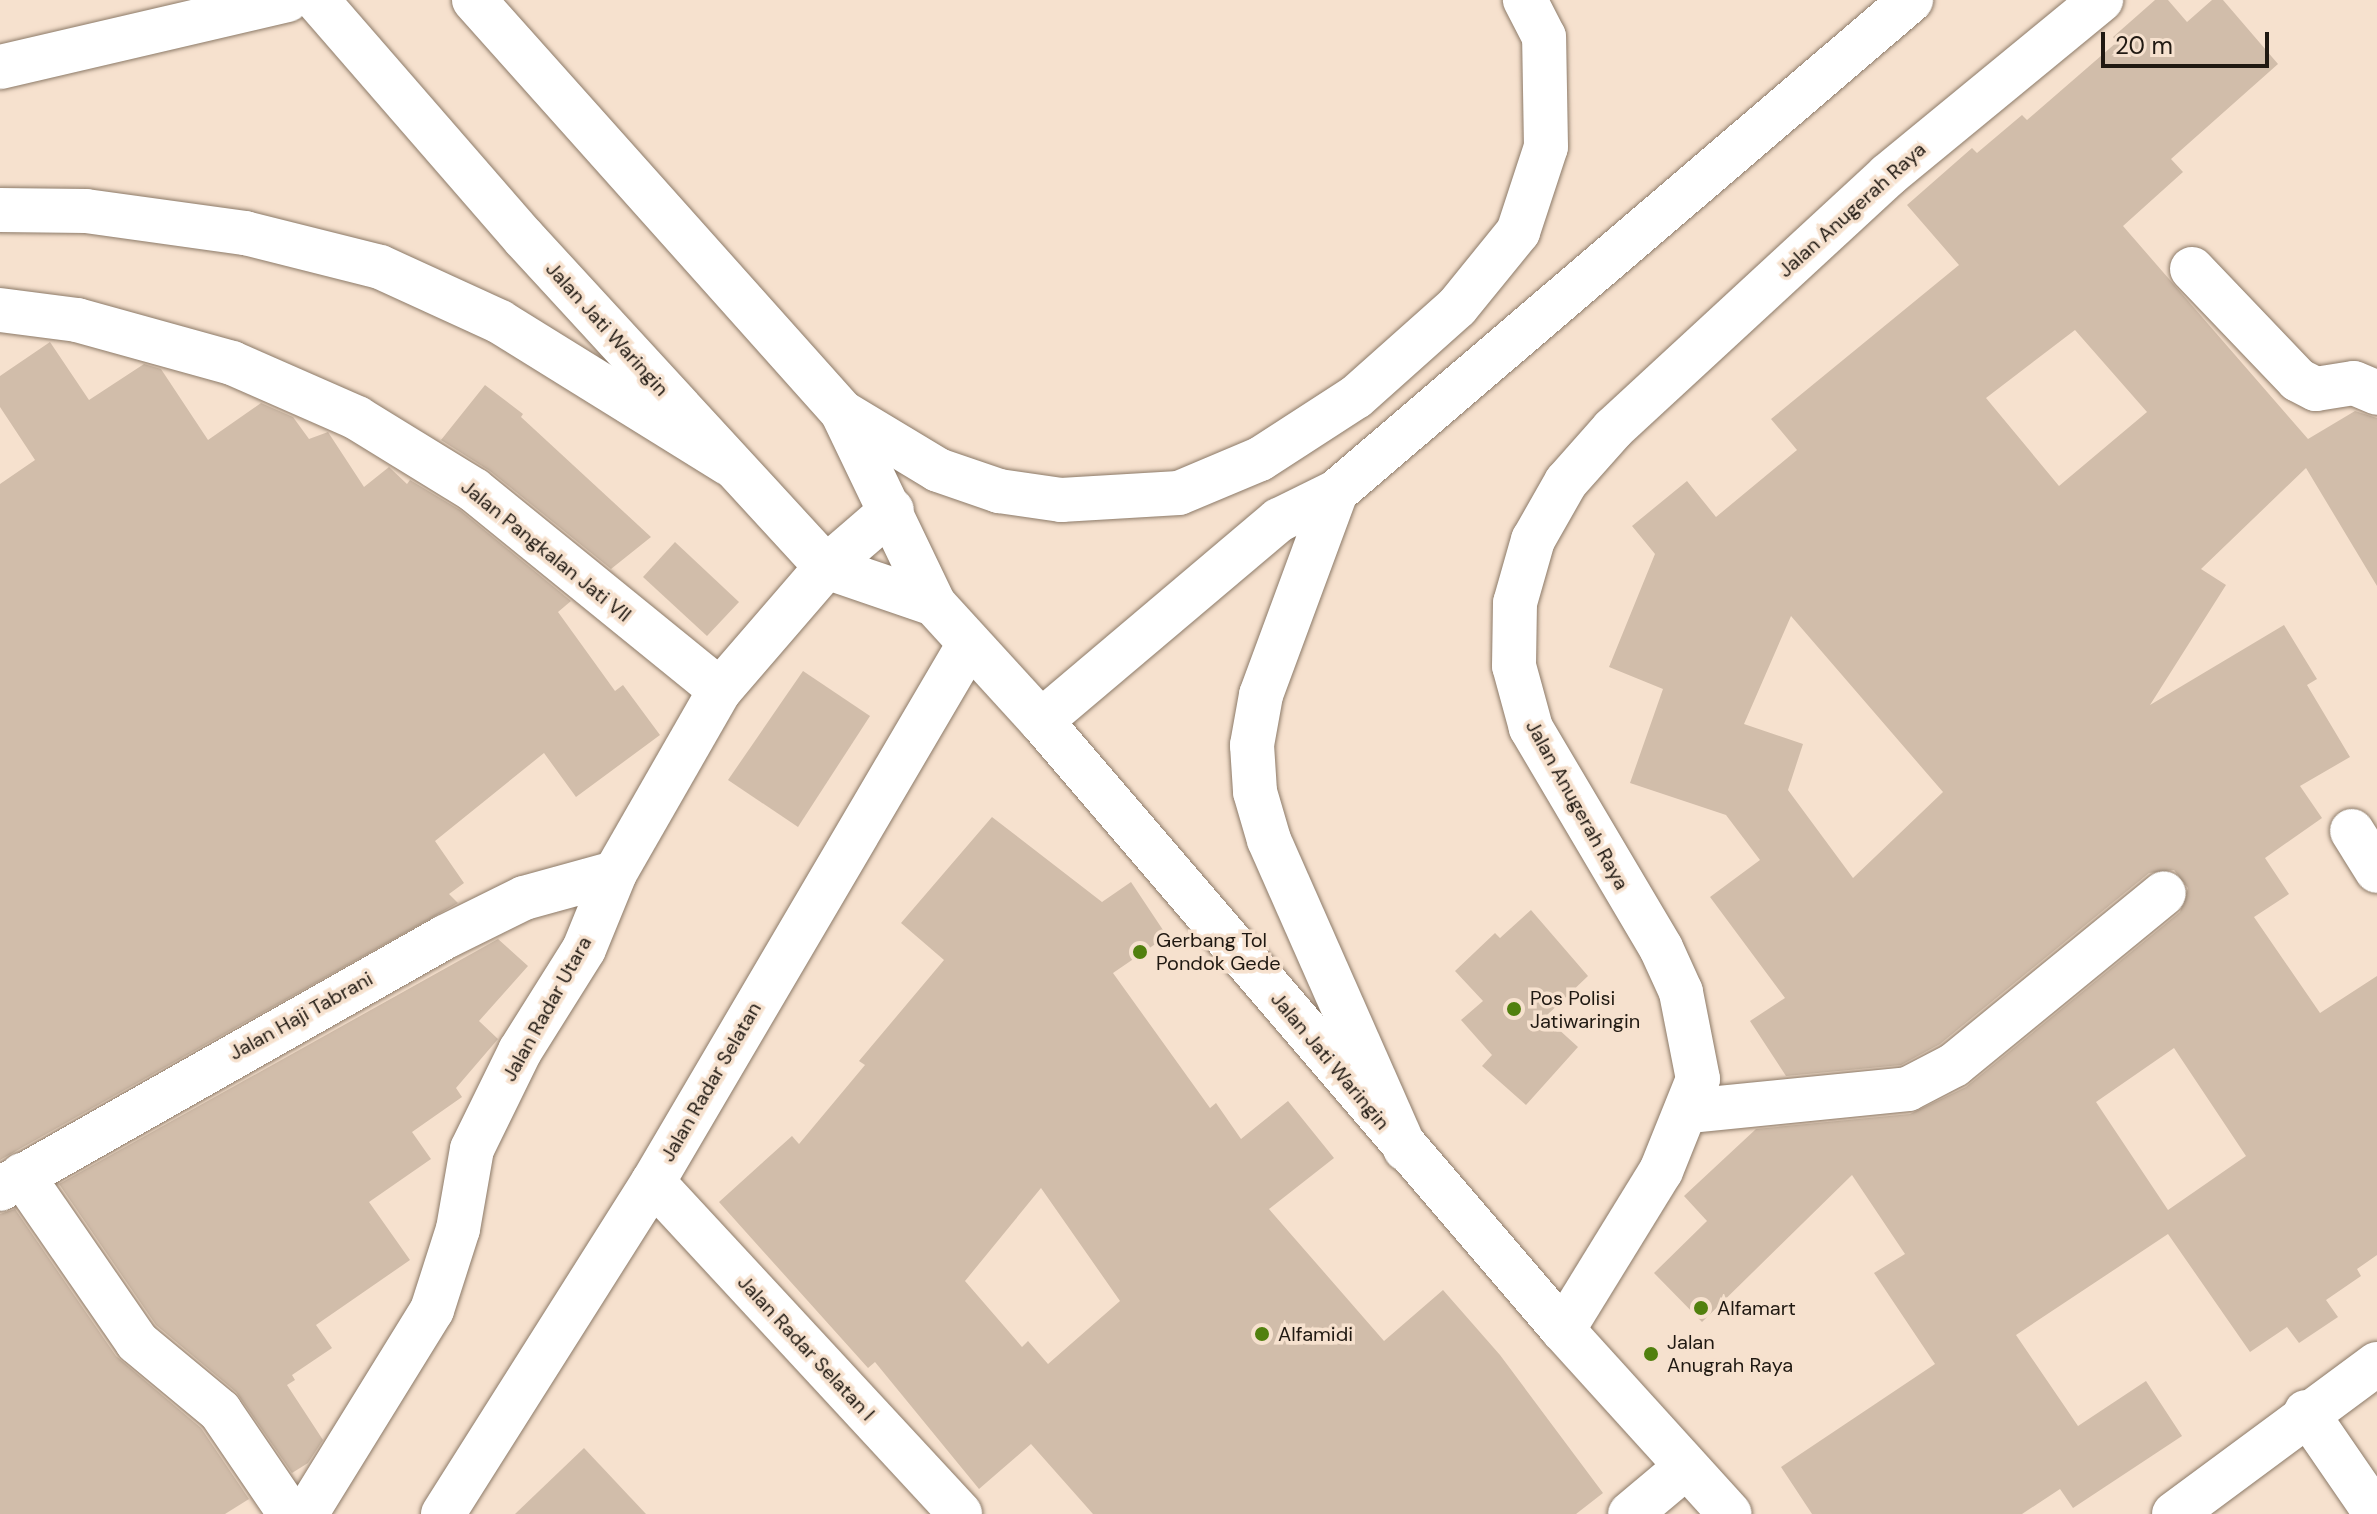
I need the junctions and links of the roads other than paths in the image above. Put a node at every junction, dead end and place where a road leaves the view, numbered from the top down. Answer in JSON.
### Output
{"nodes":[{"id":1,"x":287,"y":0,"type":"edge"},
{"id":2,"x":317,"y":0,"type":"edge"},
{"id":3,"x":474,"y":0,"type":"edge"},
{"id":4,"x":1525,"y":0,"type":"edge"},
{"id":5,"x":1911,"y":0,"type":"edge"},
{"id":6,"x":2101,"y":0,"type":"edge"},
{"id":7,"x":0,"y":67,"type":"edge"},
{"id":8,"x":0,"y":210,"type":"edge"},
{"id":9,"x":2192,"y":269,"type":"dead end"},
{"id":10,"x":0,"y":310,"type":"edge"},
{"id":11,"x":2377,"y":393,"type":"edge"},
{"id":12,"x":842,"y":412,"type":"junction"},
{"id":13,"x":729,"y":464,"type":"junction"},
{"id":14,"x":1336,"y":492,"type":"junction"},
{"id":15,"x":892,"y":510,"type":"junction"},
{"id":16,"x":826,"y":567,"type":"junction"},
{"id":17,"x":934,"y":604,"type":"junction"},
{"id":18,"x":969,"y":644,"type":"junction"},
{"id":19,"x":720,"y":690,"type":"junction"},
{"id":20,"x":1041,"y":721,"type":"junction"},
{"id":21,"x":2352,"y":831,"type":"dead end"},
{"id":22,"x":2377,"y":871,"type":"edge"},
{"id":23,"x":615,"y":873,"type":"junction"},
{"id":24,"x":2164,"y":893,"type":"dead end"},
{"id":25,"x":1689,"y":1111,"type":"junction"},
{"id":26,"x":1405,"y":1149,"type":"junction"},
{"id":27,"x":11,"y":1182,"type":"edge"},
{"id":28,"x":653,"y":1182,"type":"junction"},
{"id":29,"x":1563,"y":1330,"type":"junction"},
{"id":30,"x":2377,"y":1364,"type":"edge"},
{"id":31,"x":2306,"y":1412,"type":"junction"},
{"id":32,"x":1686,"y":1467,"type":"junction"},
{"id":33,"x":290,"y":1514,"type":"edge"},
{"id":34,"x":306,"y":1514,"type":"edge"},
{"id":35,"x":443,"y":1514,"type":"edge"},
{"id":36,"x":960,"y":1514,"type":"edge"},
{"id":37,"x":1630,"y":1514,"type":"edge"},
{"id":38,"x":1730,"y":1514,"type":"edge"},
{"id":39,"x":2174,"y":1514,"type":"edge"},
{"id":40,"x":2376,"y":1514,"type":"edge"}],
"edges":[{"from":1,"to":7,"type":"main road"},
{"from":2,"to":13,"type":"main road","name":"Jalan Jati Waringin"},
{"from":3,"to":12,"type":"main road","name":"Jalan Jati Waringin"},
{"from":4,"to":12,"type":"main road"},
{"from":5,"to":14,"type":"main road"},
{"from":6,"to":25,"type":"main road","name":"Jalan Anugerah Raya"},
{"from":8,"to":13,"type":"main road"},
{"from":9,"to":11,"type":"main road"},
{"from":10,"to":19,"type":"main road","name":"Jalan Pangkalan Jati VII"},
{"from":12,"to":15,"type":"main road","name":"Jalan Jati Waringin"},
{"from":13,"to":16,"type":"main road","name":"Jalan Jati Waringin"},
{"from":14,"to":20,"type":"main road"},
{"from":14,"to":26,"type":"main road"},
{"from":15,"to":16,"type":"main road","name":"Jalan Radar Utara"},
{"from":15,"to":17,"type":"main road","name":"Jalan Jati Waringin"},
{"from":16,"to":17,"type":"main road","name":"Jalan Jati Waringin"},
{"from":16,"to":19,"type":"main road","name":"Jalan Radar Utara"},
{"from":17,"to":18,"type":"main road","name":"Jalan Jati Waringin"},
{"from":18,"to":20,"type":"main road","name":"Jalan Jati Waringin"},
{"from":18,"to":28,"type":"main road","name":"Jalan Radar Selatan"},
{"from":19,"to":23,"type":"main road","name":"Jalan Radar Utara"},
{"from":20,"to":26,"type":"main road","name":"Jalan Jati Waringin"},
{"from":21,"to":22,"type":"main road"},
{"from":23,"to":27,"type":"main road","name":"Jalan Haji Tabrani"},
{"from":23,"to":34,"type":"main road","name":"Jalan Radar Utara"},
{"from":24,"to":25,"type":"main road"},
{"from":25,"to":29,"type":"main road","name":"Jalan Anugerah Raya"},
{"from":26,"to":29,"type":"main road","name":"Jalan Jati Waringin"},
{"from":27,"to":33,"type":"main road"},
{"from":28,"to":35,"type":"main road","name":"Jalan Radar Selatan"},
{"from":28,"to":36,"type":"main road","name":"Jalan Radar Selatan I"},
{"from":29,"to":32,"type":"main road","name":"Jalan Jati Waringin"},
{"from":30,"to":31,"type":"main road"},
{"from":31,"to":39,"type":"main road"},
{"from":31,"to":40,"type":"main road"},
{"from":32,"to":37,"type":"main road"},
{"from":32,"to":38,"type":"main road","name":"Jalan Jati Waringin"}]}
